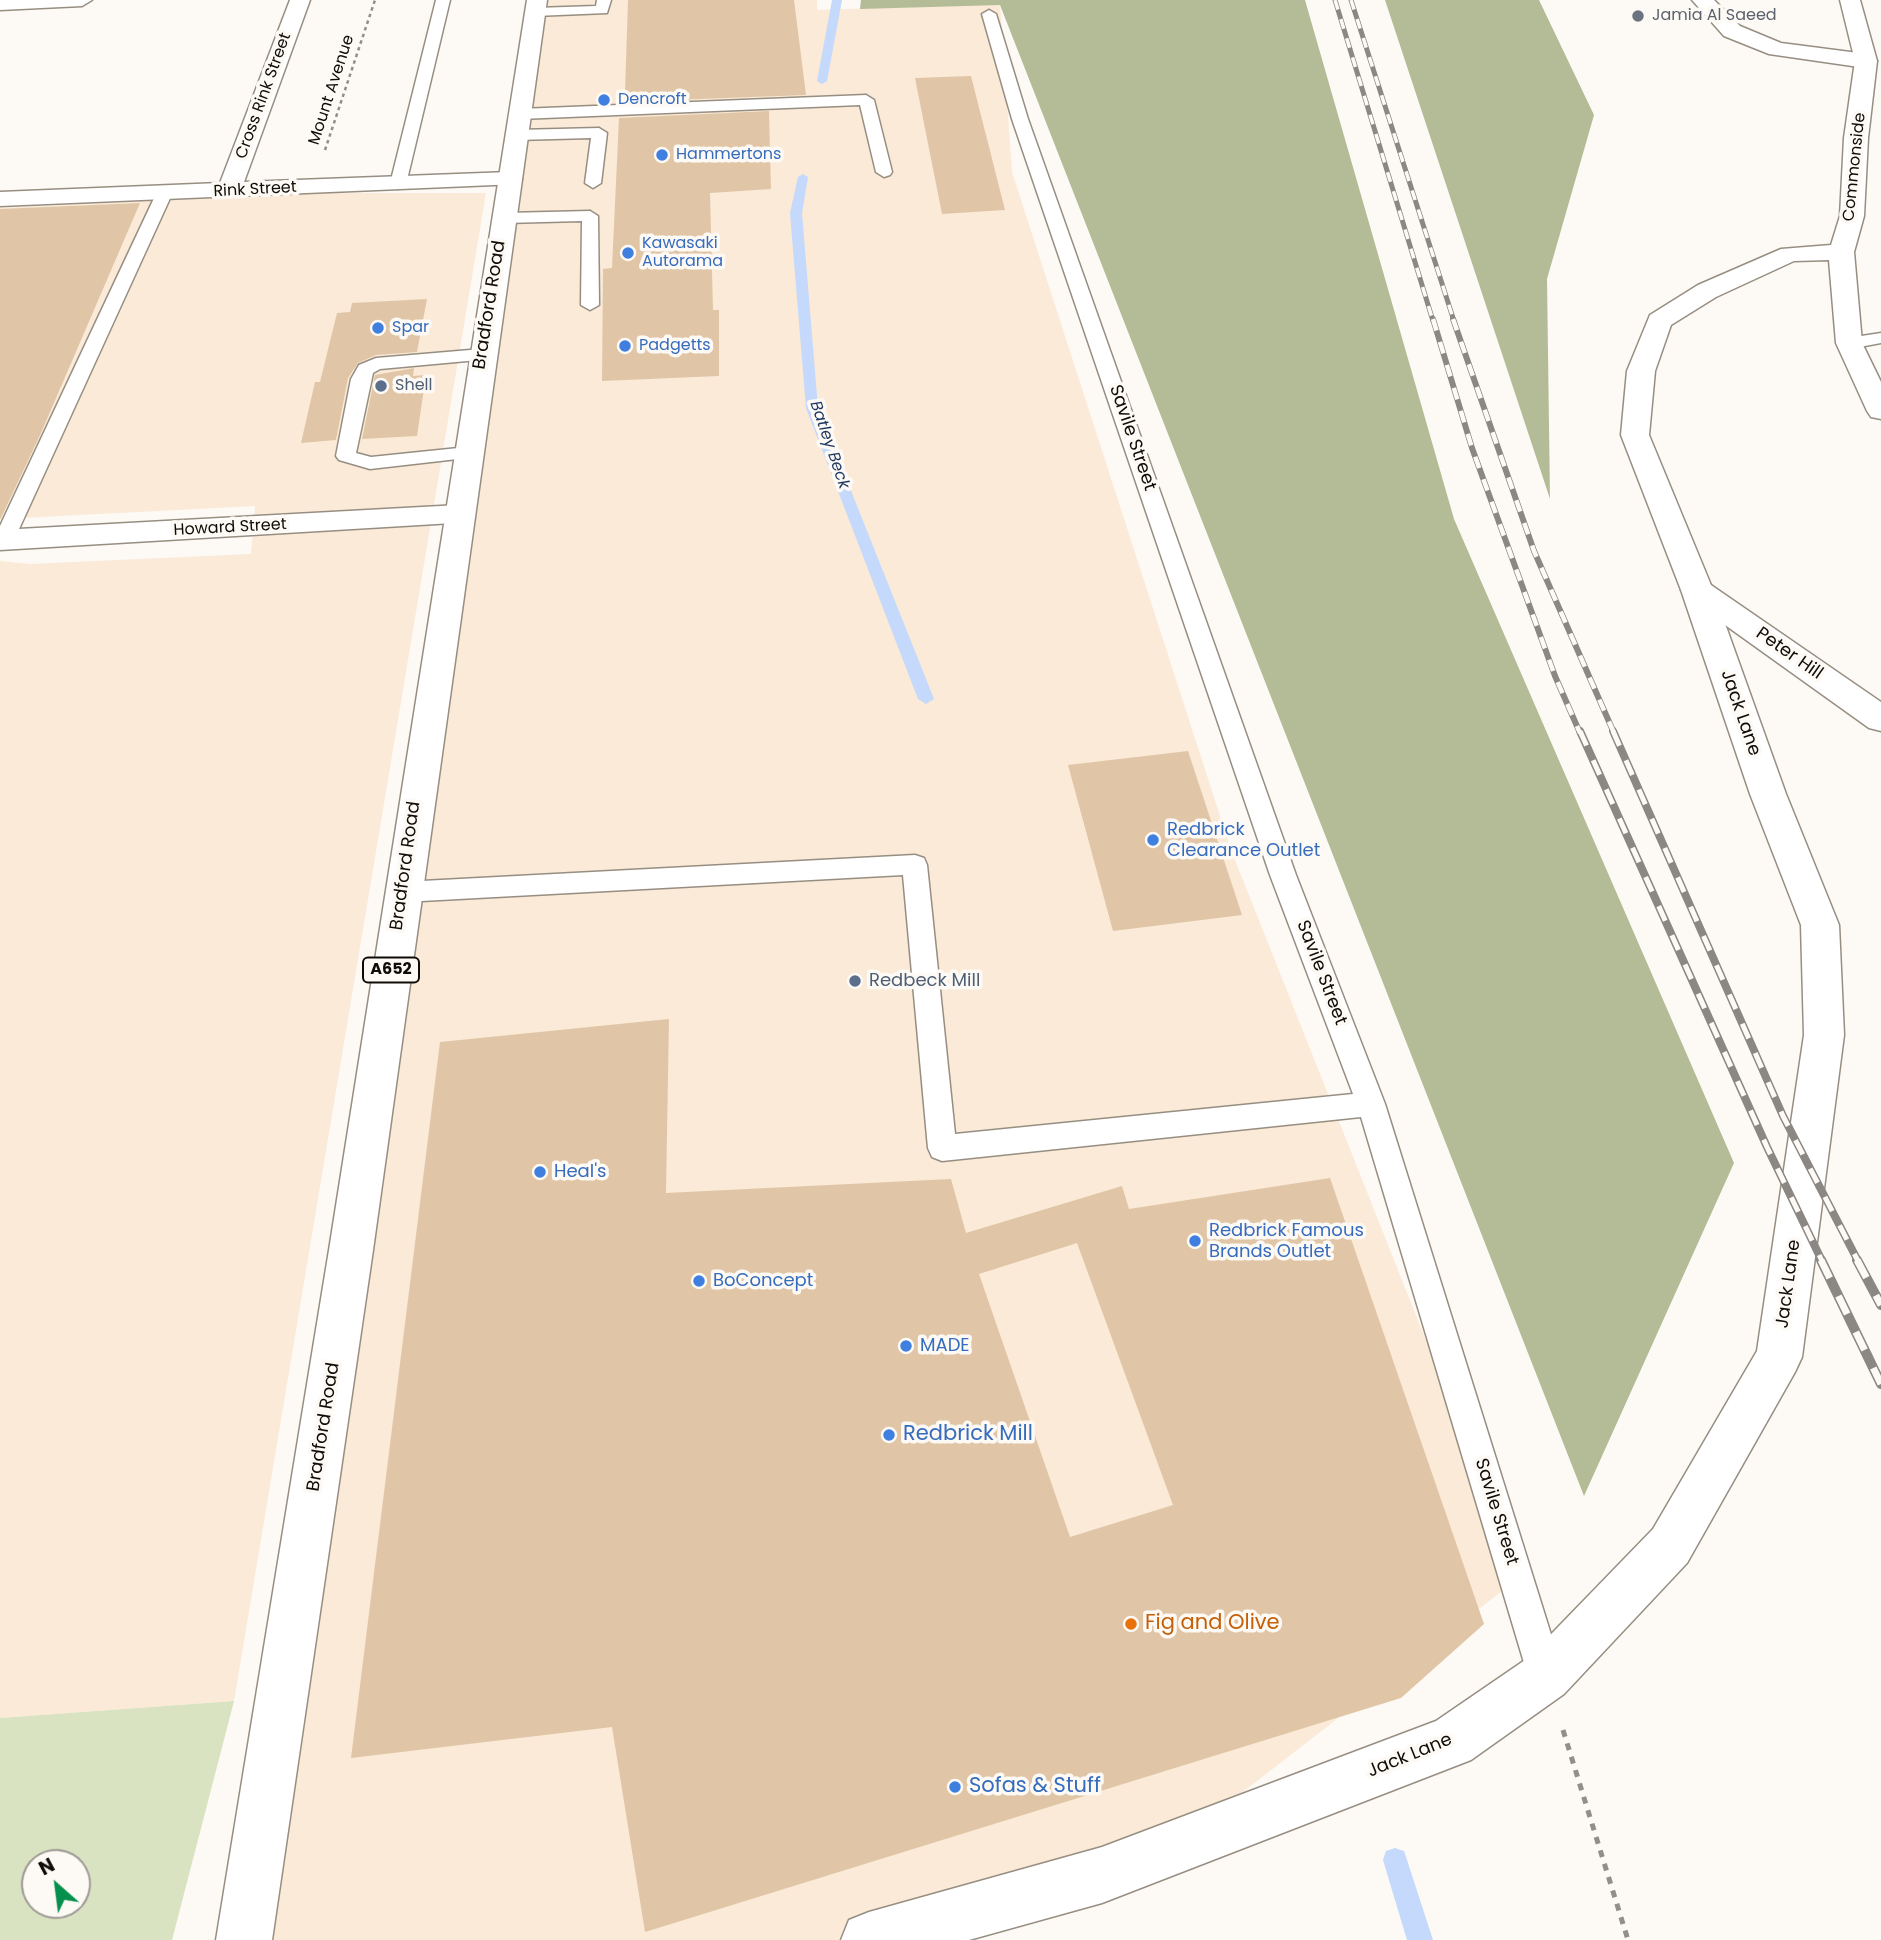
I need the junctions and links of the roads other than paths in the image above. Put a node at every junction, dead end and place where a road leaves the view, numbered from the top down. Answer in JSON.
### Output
{"nodes":[{"id":1,"x":82,"y":0,"type":"edge"},
{"id":2,"x":300,"y":0,"type":"edge"},
{"id":3,"x":443,"y":0,"type":"edge"},
{"id":4,"x":604,"y":0,"type":"edge"},
{"id":5,"x":1702,"y":0,"type":"edge"},
{"id":6,"x":1850,"y":0,"type":"edge"},
{"id":7,"x":0,"y":4,"type":"edge"},
{"id":8,"x":536,"y":6,"type":"edge"},
{"id":9,"x":989,"y":14,"type":"dead end"},
{"id":10,"x":1866,"y":61,"type":"junction"},
{"id":11,"x":518,"y":125,"type":"junction"},
{"id":12,"x":884,"y":172,"type":"dead end"},
{"id":13,"x":510,"y":179,"type":"junction"},
{"id":14,"x":398,"y":184,"type":"junction"},
{"id":15,"x":593,"y":184,"type":"dead end"},
{"id":16,"x":229,"y":191,"type":"junction"},
{"id":17,"x":164,"y":194,"type":"junction"},
{"id":18,"x":0,"y":199,"type":"edge"},
{"id":19,"x":505,"y":218,"type":"junction"},
{"id":20,"x":1841,"y":252,"type":"junction"},
{"id":21,"x":590,"y":305,"type":"dead end"},
{"id":22,"x":1881,"y":338,"type":"edge"},
{"id":23,"x":1849,"y":343,"type":"junction"},
{"id":24,"x":482,"y":355,"type":"junction"},
{"id":25,"x":1881,"y":411,"type":"edge"},
{"id":26,"x":468,"y":453,"type":"junction"},
{"id":27,"x":459,"y":515,"type":"junction"},
{"id":28,"x":1,"y":543,"type":"edge"},
{"id":29,"x":1697,"y":590,"type":"junction"},
{"id":30,"x":1881,"y":719,"type":"edge"},
{"id":31,"x":403,"y":892,"type":"junction"},
{"id":32,"x":1371,"y":1104,"type":"junction"},
{"id":33,"x":1546,"y":1675,"type":"junction"},
{"id":34,"x":919,"y":1933,"type":"edge"},
{"id":35,"x":244,"y":1940,"type":"edge"},
{"id":36,"x":869,"y":1940,"type":"edge"}],
"edges":[{"from":1,"to":7,"type":"street"},
{"from":2,"to":16,"type":"street","name":"Cross Rink Street"},
{"from":3,"to":14,"type":"lane"},
{"from":4,"to":8,"type":"lane"},
{"from":5,"to":10,"type":"street"},
{"from":6,"to":10,"type":"street","name":"Commonside"},
{"from":8,"to":11,"type":"street","name":"Bradford Road","number":"A652"},
{"from":9,"to":32,"type":"lane","name":"Savile Street"},
{"from":10,"to":20,"type":"street","name":"Commonside"},
{"from":11,"to":12,"type":"lane"},
{"from":11,"to":13,"type":"street","name":"Bradford Road","number":"A652"},
{"from":11,"to":15,"type":"lane"},
{"from":13,"to":14,"type":"street","name":"Rink Street"},
{"from":13,"to":19,"type":"street","name":"Bradford Road","number":"A652"},
{"from":14,"to":16,"type":"street","name":"Rink Street"},
{"from":16,"to":17,"type":"street","name":"Rink Street"},
{"from":17,"to":18,"type":"street","name":"Rink Street"},
{"from":17,"to":28,"type":"lane"},
{"from":19,"to":21,"type":"lane"},
{"from":19,"to":24,"type":"street","name":"Bradford Road","number":"A652"},
{"from":20,"to":23,"type":"street","name":"Commonside"},
{"from":20,"to":29,"type":"street","name":"Jack Lane"},
{"from":22,"to":23,"type":"lane"},
{"from":23,"to":25,"type":"street","name":"Commonside"},
{"from":24,"to":26,"type":"street","name":"Bradford Road","number":"A652"},
{"from":24,"to":26,"type":"lane"},
{"from":26,"to":27,"type":"street","name":"Bradford Road","number":"A652"},
{"from":27,"to":28,"type":"street","name":"Howard Street"},
{"from":27,"to":31,"type":"street","name":"Bradford Road","number":"A652"},
{"from":29,"to":30,"type":"street","name":"Peter Hill"},
{"from":29,"to":33,"type":"street","name":"Jack Lane"},
{"from":31,"to":32,"type":"lane"},
{"from":31,"to":35,"type":"street","name":"Bradford Road","number":"A652"},
{"from":32,"to":33,"type":"lane","name":"Savile Street"},
{"from":33,"to":34,"type":"street","name":"Jack Lane"},
{"from":34,"to":36,"type":"street","name":"Jack Lane"}]}
